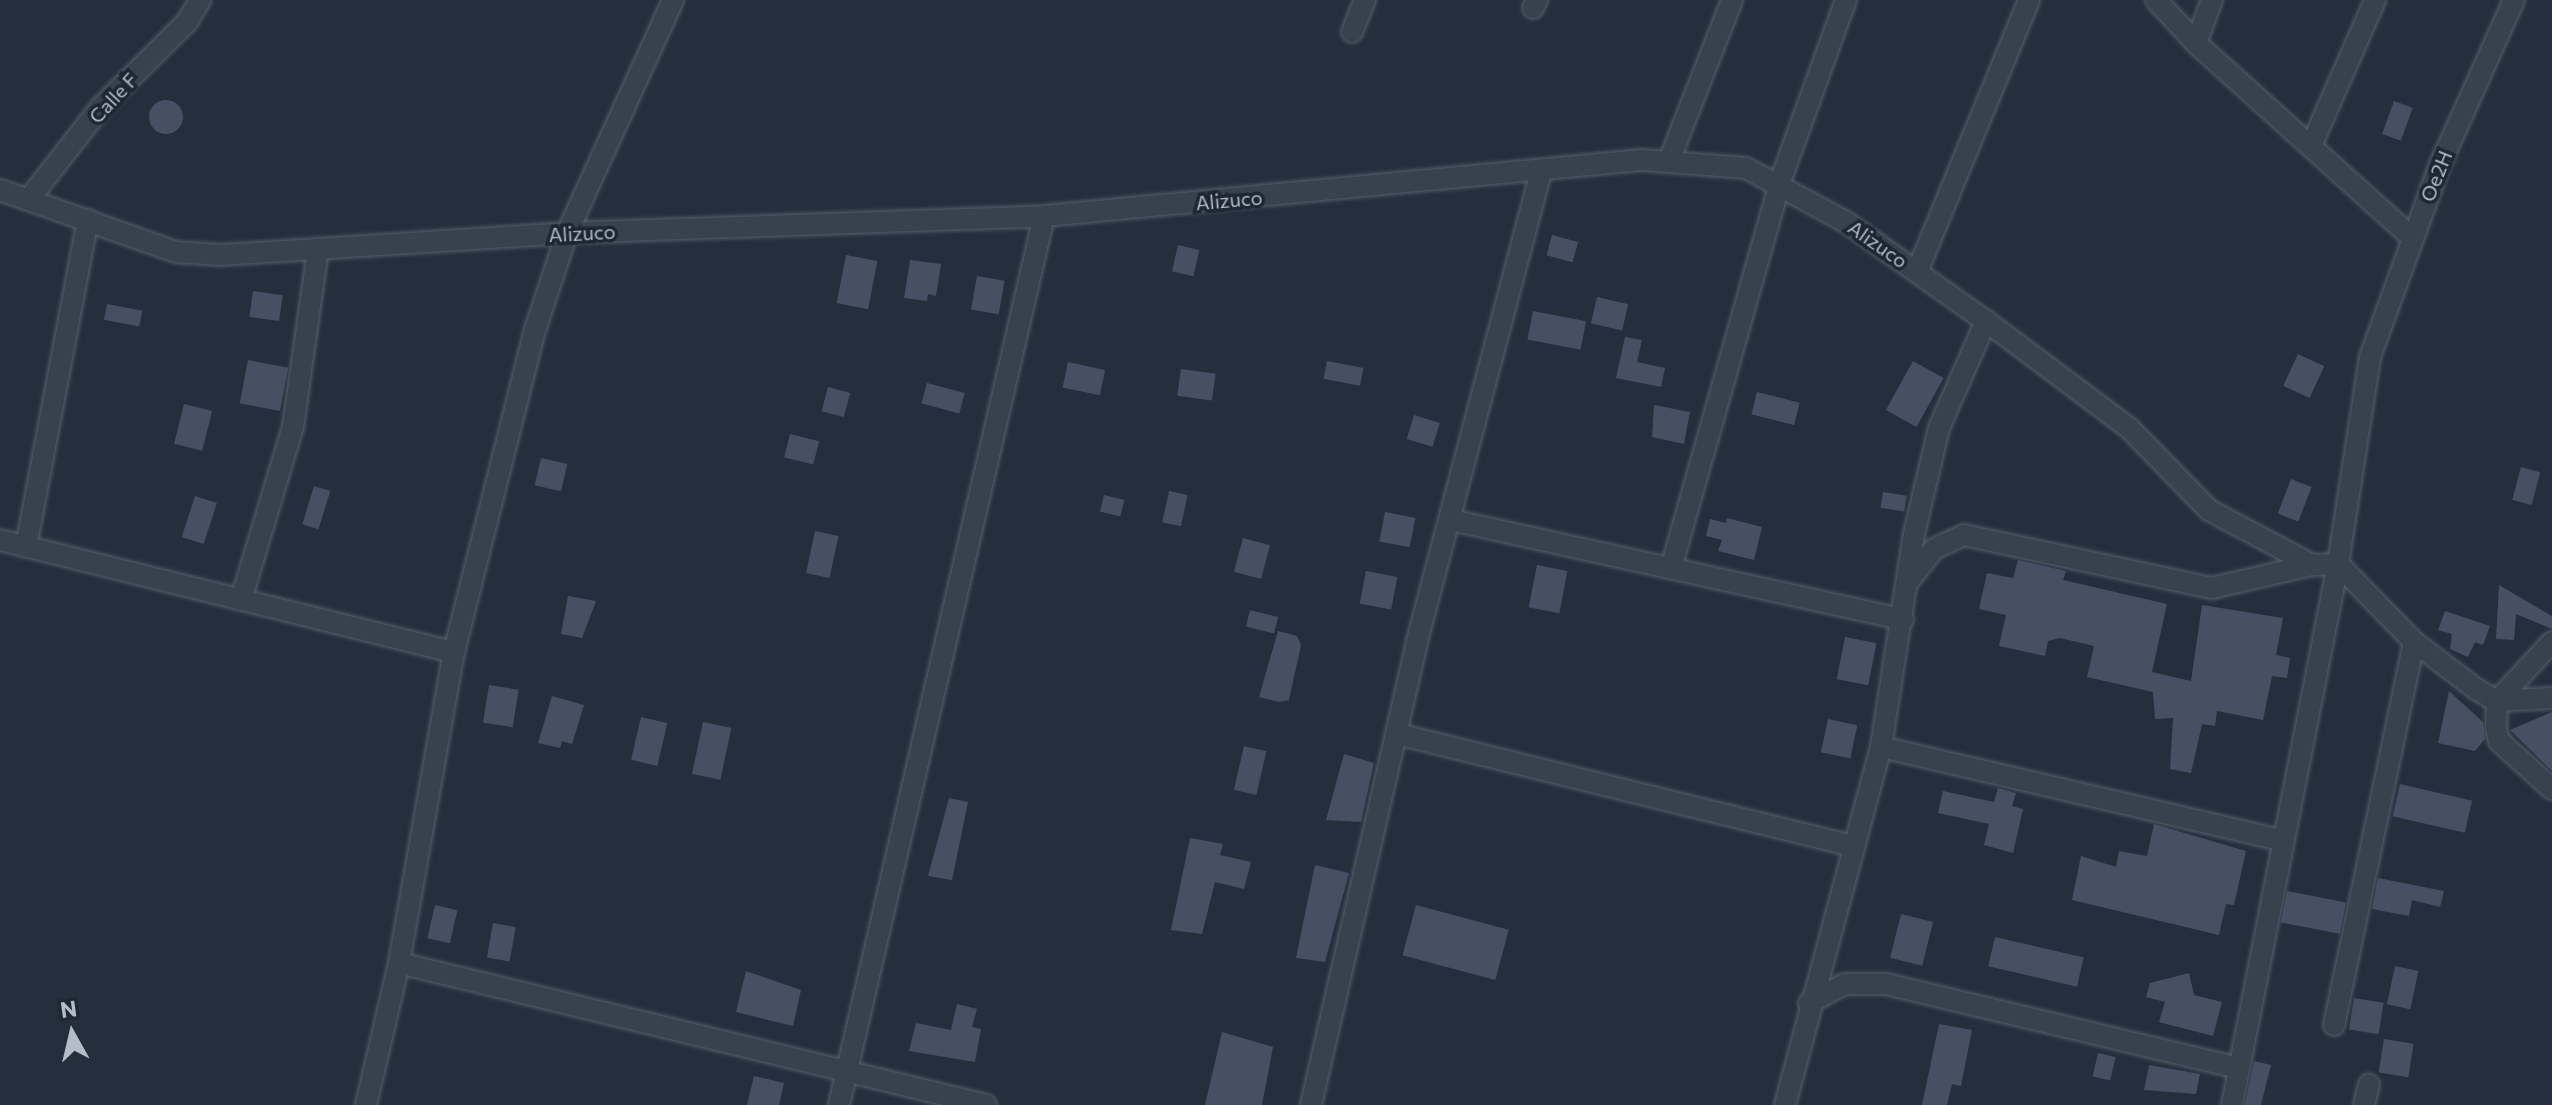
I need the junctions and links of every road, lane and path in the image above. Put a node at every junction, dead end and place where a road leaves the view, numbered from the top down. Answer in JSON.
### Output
{"nodes":[{"id":1,"x":200,"y":0,"type":"edge"},
{"id":2,"x":673,"y":0,"type":"edge"},
{"id":3,"x":1365,"y":0,"type":"edge"},
{"id":4,"x":1732,"y":0,"type":"edge"},
{"id":5,"x":1846,"y":0,"type":"edge"},
{"id":6,"x":2029,"y":0,"type":"edge"},
{"id":7,"x":2156,"y":0,"type":"edge"},
{"id":8,"x":2212,"y":0,"type":"edge"},
{"id":9,"x":2375,"y":0,"type":"edge"},
{"id":10,"x":2514,"y":0,"type":"edge"},
{"id":11,"x":1352,"y":32,"type":"dead end"},
{"id":12,"x":2196,"y":43,"type":"junction"},
{"id":13,"x":2311,"y":146,"type":"junction"},
{"id":14,"x":1669,"y":161,"type":"junction"},
{"id":15,"x":1541,"y":172,"type":"junction"},
{"id":16,"x":1780,"y":182,"type":"junction"},
{"id":17,"x":0,"y":190,"type":"edge"},
{"id":18,"x":29,"y":199,"type":"junction"},
{"id":19,"x":1044,"y":216,"type":"junction"},
{"id":20,"x":88,"y":220,"type":"junction"},
{"id":21,"x":567,"y":233,"type":"junction"},
{"id":22,"x":2411,"y":237,"type":"junction"},
{"id":23,"x":318,"y":249,"type":"junction"},
{"id":24,"x":1917,"y":272,"type":"junction"},
{"id":25,"x":1986,"y":321,"type":"junction"},
{"id":26,"x":1451,"y":520,"type":"junction"},
{"id":27,"x":0,"y":540,"type":"edge"},
{"id":28,"x":26,"y":547,"type":"junction"},
{"id":29,"x":2338,"y":564,"type":"junction"},
{"id":30,"x":2312,"y":565,"type":"junction"},
{"id":31,"x":1671,"y":568,"type":"junction"},
{"id":32,"x":1907,"y":583,"type":"junction"},
{"id":33,"x":241,"y":600,"type":"junction"},
{"id":34,"x":1903,"y":619,"type":"junction"},
{"id":35,"x":2414,"y":642,"type":"junction"},
{"id":36,"x":2552,"y":642,"type":"edge"},
{"id":37,"x":454,"y":652,"type":"junction"},
{"id":38,"x":2552,"y":698,"type":"edge"},
{"id":39,"x":2497,"y":701,"type":"junction"},
{"id":40,"x":1397,"y":734,"type":"junction"},
{"id":41,"x":1881,"y":747,"type":"junction"},
{"id":42,"x":2552,"y":789,"type":"edge"},
{"id":43,"x":2281,"y":840,"type":"junction"},
{"id":44,"x":1854,"y":846,"type":"junction"},
{"id":45,"x":399,"y":963,"type":"junction"},
{"id":46,"x":1809,"y":1003,"type":"junction"},
{"id":47,"x":2334,"y":1025,"type":"dead end"},
{"id":48,"x":2235,"y":1067,"type":"junction"},
{"id":49,"x":846,"y":1074,"type":"junction"},
{"id":50,"x":366,"y":1105,"type":"edge"},
{"id":51,"x":839,"y":1105,"type":"edge"},
{"id":52,"x":986,"y":1105,"type":"edge"},
{"id":53,"x":1311,"y":1105,"type":"edge"},
{"id":54,"x":1785,"y":1105,"type":"edge"},
{"id":55,"x":2232,"y":1105,"type":"edge"}],
"edges":[{"from":1,"to":18,"type":"street","name":"Calle F"},
{"from":2,"to":21,"type":"street"},
{"from":3,"to":11,"type":"street"},
{"from":4,"to":14,"type":"street"},
{"from":5,"to":16,"type":"street"},
{"from":6,"to":24,"type":"street"},
{"from":7,"to":12,"type":"street"},
{"from":8,"to":12,"type":"street"},
{"from":9,"to":13,"type":"street"},
{"from":10,"to":22,"type":"street","name":"Oe2H"},
{"from":12,"to":13,"type":"street"},
{"from":13,"to":22,"type":"street"},
{"from":14,"to":15,"type":"street","name":"Alizuco"},
{"from":14,"to":16,"type":"street","name":"Alizuco"},
{"from":15,"to":19,"type":"street","name":"Alizuco"},
{"from":15,"to":26,"type":"street"},
{"from":16,"to":24,"type":"street","name":"Alizuco"},
{"from":16,"to":31,"type":"street"},
{"from":17,"to":18,"type":"street","name":"Alizuco"},
{"from":18,"to":20,"type":"street","name":"Alizuco"},
{"from":19,"to":21,"type":"street","name":"Alizuco"},
{"from":19,"to":49,"type":"street"},
{"from":20,"to":23,"type":"street","name":"Alizuco"},
{"from":20,"to":28,"type":"street"},
{"from":21,"to":23,"type":"street","name":"Alizuco"},
{"from":21,"to":37,"type":"street"},
{"from":22,"to":29,"type":"street","name":"Oe2H"},
{"from":23,"to":33,"type":"street"},
{"from":24,"to":25,"type":"street","name":"Alizuco"},
{"from":25,"to":30,"type":"street","name":"Alizuco"},
{"from":25,"to":32,"type":"street"},
{"from":26,"to":31,"type":"street"},
{"from":26,"to":40,"type":"street"},
{"from":27,"to":28,"type":"street"},
{"from":28,"to":33,"type":"street"},
{"from":29,"to":30,"type":"street"},
{"from":29,"to":35,"type":"street"},
{"from":29,"to":43,"type":"street","name":"Oe2H"},
{"from":30,"to":32,"type":"street"},
{"from":31,"to":34,"type":"street"},
{"from":32,"to":34,"type":"street"},
{"from":33,"to":37,"type":"street"},
{"from":34,"to":41,"type":"street"},
{"from":35,"to":39,"type":"street"},
{"from":35,"to":47,"type":"street"},
{"from":36,"to":39,"type":"street"},
{"from":37,"to":45,"type":"street"},
{"from":38,"to":39,"type":"street"},
{"from":39,"to":42,"type":"street"},
{"from":40,"to":44,"type":"street"},
{"from":40,"to":53,"type":"street"},
{"from":41,"to":43,"type":"street"},
{"from":41,"to":44,"type":"street"},
{"from":43,"to":48,"type":"street","name":"Oe2H"},
{"from":44,"to":46,"type":"street"},
{"from":45,"to":49,"type":"street"},
{"from":45,"to":50,"type":"street"},
{"from":46,"to":48,"type":"street"},
{"from":46,"to":54,"type":"street"},
{"from":48,"to":55,"type":"street","name":"Oe2H"},
{"from":49,"to":51,"type":"street"},
{"from":49,"to":52,"type":"street"}]}
